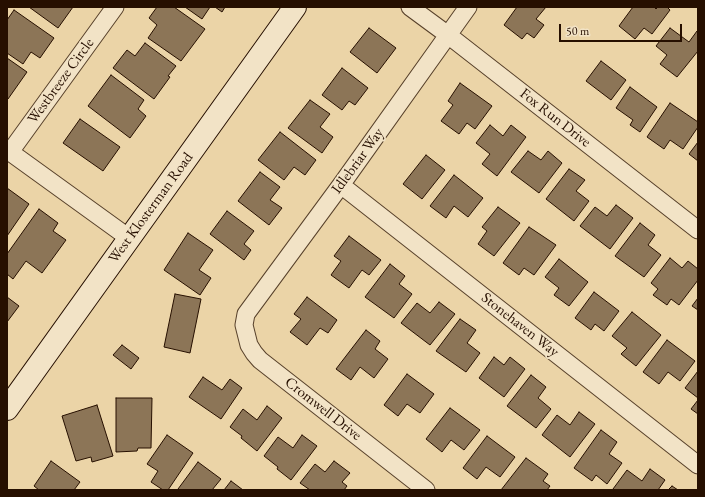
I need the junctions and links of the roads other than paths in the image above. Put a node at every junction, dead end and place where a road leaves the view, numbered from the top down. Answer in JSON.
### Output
{"nodes":[{"id":1,"x":115,"y":7,"type":"edge"},
{"id":2,"x":295,"y":7,"type":"edge"},
{"id":3,"x":410,"y":7,"type":"edge"},
{"id":4,"x":468,"y":7,"type":"edge"},
{"id":5,"x":448,"y":35,"type":"junction"},
{"id":6,"x":8,"y":151,"type":"edge"},
{"id":7,"x":341,"y":185,"type":"junction"},
{"id":8,"x":698,"y":230,"type":"edge"},
{"id":9,"x":129,"y":238,"type":"junction"},
{"id":10,"x":246,"y":314,"type":"joint"},
{"id":11,"x":9,"y":401,"type":"edge"},
{"id":12,"x":698,"y":465,"type":"edge"},
{"id":13,"x":426,"y":490,"type":"edge"}],
"edges":[{"from":1,"to":6,"type":"street","name":"Westbreeze Circle"},
{"from":2,"to":9,"type":"street","name":"West Klosterman Road"},
{"from":3,"to":5,"type":"street","name":"Fox Run Drive"},
{"from":4,"to":5,"type":"street","name":"Idlebriar Way"},
{"from":5,"to":7,"type":"street","name":"Idlebriar Way"},
{"from":5,"to":8,"type":"street","name":"Fox Run Drive"},
{"from":6,"to":9,"type":"street"},
{"from":7,"to":10,"type":"street","name":"Idlebriar Way"},
{"from":7,"to":12,"type":"street","name":"Stonehaven Way"},
{"from":9,"to":11,"type":"street","name":"West Klosterman Road"},
{"from":10,"to":13,"type":"street","name":"Cromwell Drive"}]}
